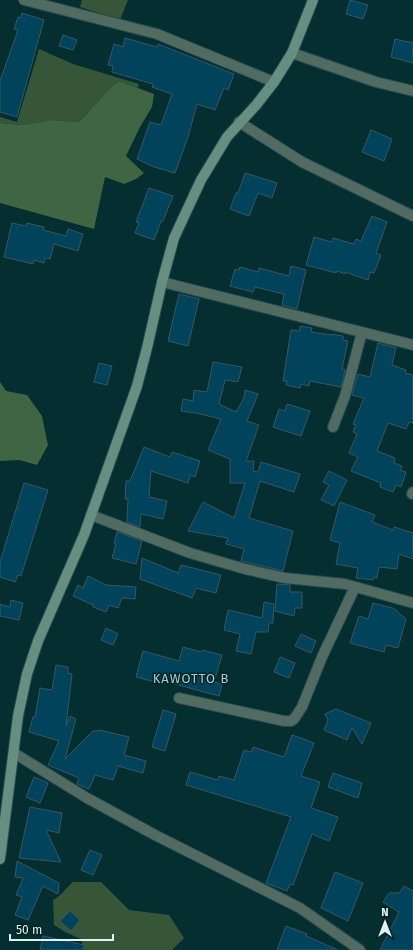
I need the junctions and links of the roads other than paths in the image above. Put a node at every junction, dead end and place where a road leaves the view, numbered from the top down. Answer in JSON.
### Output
{"nodes":[{"id":1,"x":24,"y":0,"type":"edge"},
{"id":2,"x":313,"y":0,"type":"edge"},
{"id":3,"x":292,"y":52,"type":"junction"},
{"id":4,"x":274,"y":82,"type":"junction"},
{"id":5,"x":413,"y":91,"type":"edge"},
{"id":6,"x":239,"y":122,"type":"junction"},
{"id":7,"x":413,"y":216,"type":"edge"},
{"id":8,"x":162,"y":282,"type":"junction"},
{"id":9,"x":362,"y":332,"type":"junction"},
{"id":10,"x":413,"y":345,"type":"edge"},
{"id":11,"x":333,"y":427,"type":"dead end"},
{"id":12,"x":91,"y":515,"type":"junction"},
{"id":13,"x":355,"y":587,"type":"junction"},
{"id":14,"x":413,"y":602,"type":"edge"},
{"id":15,"x":179,"y":698,"type":"dead end"},
{"id":16,"x":14,"y":753,"type":"junction"},
{"id":17,"x":0,"y":859,"type":"edge"},
{"id":18,"x":360,"y":950,"type":"edge"}],
"edges":[{"from":1,"to":4,"type":"street"},
{"from":2,"to":3,"type":"street"},
{"from":3,"to":4,"type":"street"},
{"from":3,"to":5,"type":"street"},
{"from":4,"to":6,"type":"street"},
{"from":6,"to":7,"type":"street"},
{"from":6,"to":8,"type":"street"},
{"from":8,"to":9,"type":"street"},
{"from":8,"to":12,"type":"street"},
{"from":9,"to":10,"type":"street"},
{"from":9,"to":11,"type":"street"},
{"from":12,"to":13,"type":"street"},
{"from":12,"to":16,"type":"street"},
{"from":13,"to":14,"type":"street"},
{"from":13,"to":15,"type":"street"},
{"from":16,"to":17,"type":"street"},
{"from":16,"to":18,"type":"street"}]}
